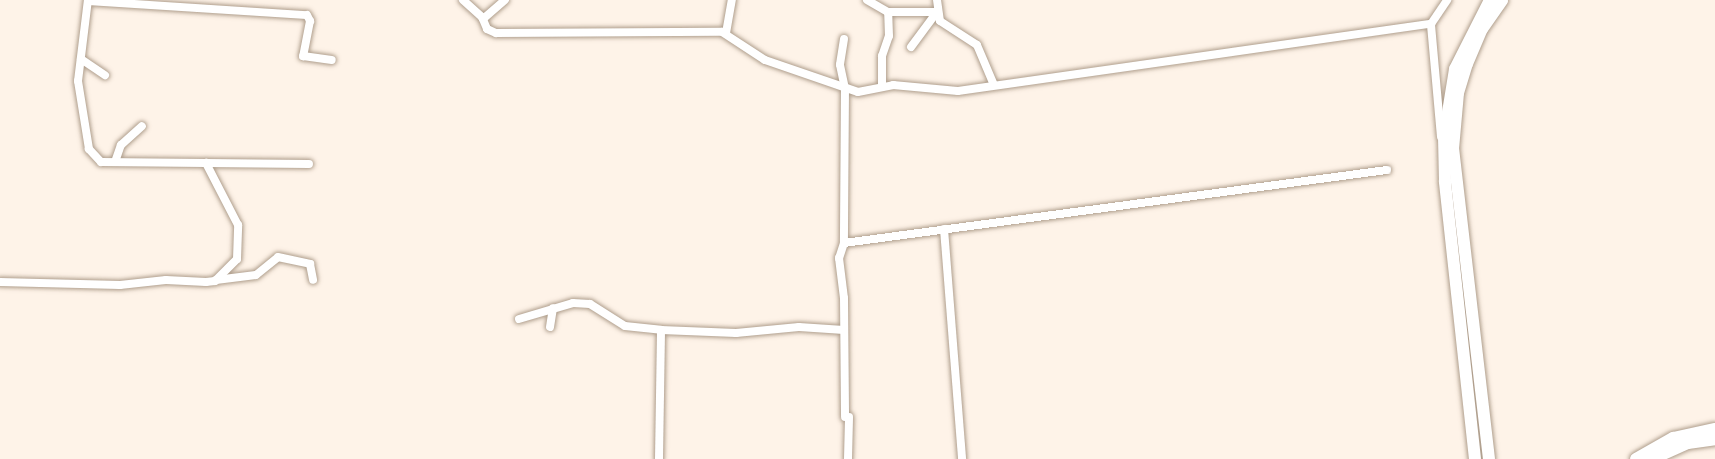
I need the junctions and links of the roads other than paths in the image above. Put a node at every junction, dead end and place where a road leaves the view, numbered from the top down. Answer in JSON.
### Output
{"nodes":[{"id":1,"x":463,"y":0,"type":"edge"},
{"id":2,"x":505,"y":0,"type":"edge"},
{"id":3,"x":732,"y":0,"type":"edge"},
{"id":4,"x":867,"y":0,"type":"edge"},
{"id":5,"x":937,"y":0,"type":"edge"},
{"id":6,"x":1447,"y":0,"type":"edge"},
{"id":7,"x":1490,"y":0,"type":"edge"},
{"id":8,"x":1502,"y":0,"type":"edge"},
{"id":9,"x":88,"y":1,"type":"edge"},
{"id":10,"x":888,"y":12,"type":"junction"},
{"id":11,"x":937,"y":12,"type":"junction"},
{"id":12,"x":483,"y":18,"type":"junction"},
{"id":13,"x":1431,"y":24,"type":"junction"},
{"id":14,"x":726,"y":33,"type":"junction"},
{"id":15,"x":844,"y":39,"type":"dead end"},
{"id":16,"x":911,"y":47,"type":"dead end"},
{"id":17,"x":81,"y":59,"type":"junction"},
{"id":18,"x":332,"y":60,"type":"dead end"},
{"id":19,"x":105,"y":75,"type":"dead end"},
{"id":20,"x":994,"y":85,"type":"junction"},
{"id":21,"x":882,"y":86,"type":"junction"},
{"id":22,"x":845,"y":88,"type":"junction"},
{"id":23,"x":142,"y":126,"type":"dead end"},
{"id":24,"x":115,"y":162,"type":"junction"},
{"id":25,"x":1444,"y":163,"type":"junction"},
{"id":26,"x":206,"y":164,"type":"junction"},
{"id":27,"x":309,"y":164,"type":"dead end"},
{"id":28,"x":1387,"y":170,"type":"dead end"},
{"id":29,"x":944,"y":229,"type":"junction"},
{"id":30,"x":844,"y":243,"type":"junction"},
{"id":31,"x":215,"y":280,"type":"junction"},
{"id":32,"x":313,"y":280,"type":"dead end"},
{"id":33,"x":0,"y":282,"type":"edge"},
{"id":34,"x":553,"y":308,"type":"junction"},
{"id":35,"x":519,"y":319,"type":"dead end"},
{"id":36,"x":550,"y":327,"type":"dead end"},
{"id":37,"x":661,"y":330,"type":"junction"},
{"id":38,"x":844,"y":330,"type":"junction"},
{"id":39,"x":1715,"y":429,"type":"edge"},
{"id":40,"x":1715,"y":439,"type":"edge"},
{"id":41,"x":659,"y":459,"type":"edge"},
{"id":42,"x":848,"y":459,"type":"edge"},
{"id":43,"x":962,"y":459,"type":"edge"},
{"id":44,"x":1475,"y":459,"type":"edge"},
{"id":45,"x":1489,"y":459,"type":"edge"},
{"id":46,"x":1636,"y":459,"type":"edge"},
{"id":47,"x":1652,"y":459,"type":"edge"}],
"edges":[{"from":1,"to":12,"type":"street"},
{"from":2,"to":12,"type":"street"},
{"from":3,"to":14,"type":"street"},
{"from":4,"to":10,"type":"street"},
{"from":5,"to":11,"type":"street"},
{"from":6,"to":13,"type":"street"},
{"from":7,"to":25,"type":"highway"},
{"from":8,"to":45,"type":"highway"},
{"from":9,"to":17,"type":"street"},
{"from":9,"to":18,"type":"street"},
{"from":10,"to":11,"type":"street"},
{"from":10,"to":21,"type":"street"},
{"from":11,"to":16,"type":"street"},
{"from":11,"to":20,"type":"street"},
{"from":12,"to":14,"type":"street"},
{"from":13,"to":20,"type":"street"},
{"from":13,"to":25,"type":"street"},
{"from":14,"to":22,"type":"street"},
{"from":15,"to":22,"type":"street"},
{"from":17,"to":19,"type":"street"},
{"from":17,"to":24,"type":"street"},
{"from":20,"to":21,"type":"street"},
{"from":21,"to":22,"type":"street"},
{"from":22,"to":30,"type":"street"},
{"from":23,"to":24,"type":"street"},
{"from":24,"to":26,"type":"street"},
{"from":25,"to":44,"type":"highway"},
{"from":26,"to":27,"type":"street"},
{"from":26,"to":31,"type":"street"},
{"from":28,"to":29,"type":"street"},
{"from":29,"to":30,"type":"street"},
{"from":29,"to":43,"type":"street"},
{"from":30,"to":38,"type":"street"},
{"from":31,"to":32,"type":"street"},
{"from":31,"to":33,"type":"street"},
{"from":34,"to":35,"type":"street"},
{"from":34,"to":36,"type":"street"},
{"from":34,"to":37,"type":"street"},
{"from":37,"to":38,"type":"street"},
{"from":37,"to":41,"type":"street"},
{"from":38,"to":42,"type":"street"},
{"from":39,"to":46,"type":"highway"},
{"from":40,"to":47,"type":"highway"}]}
